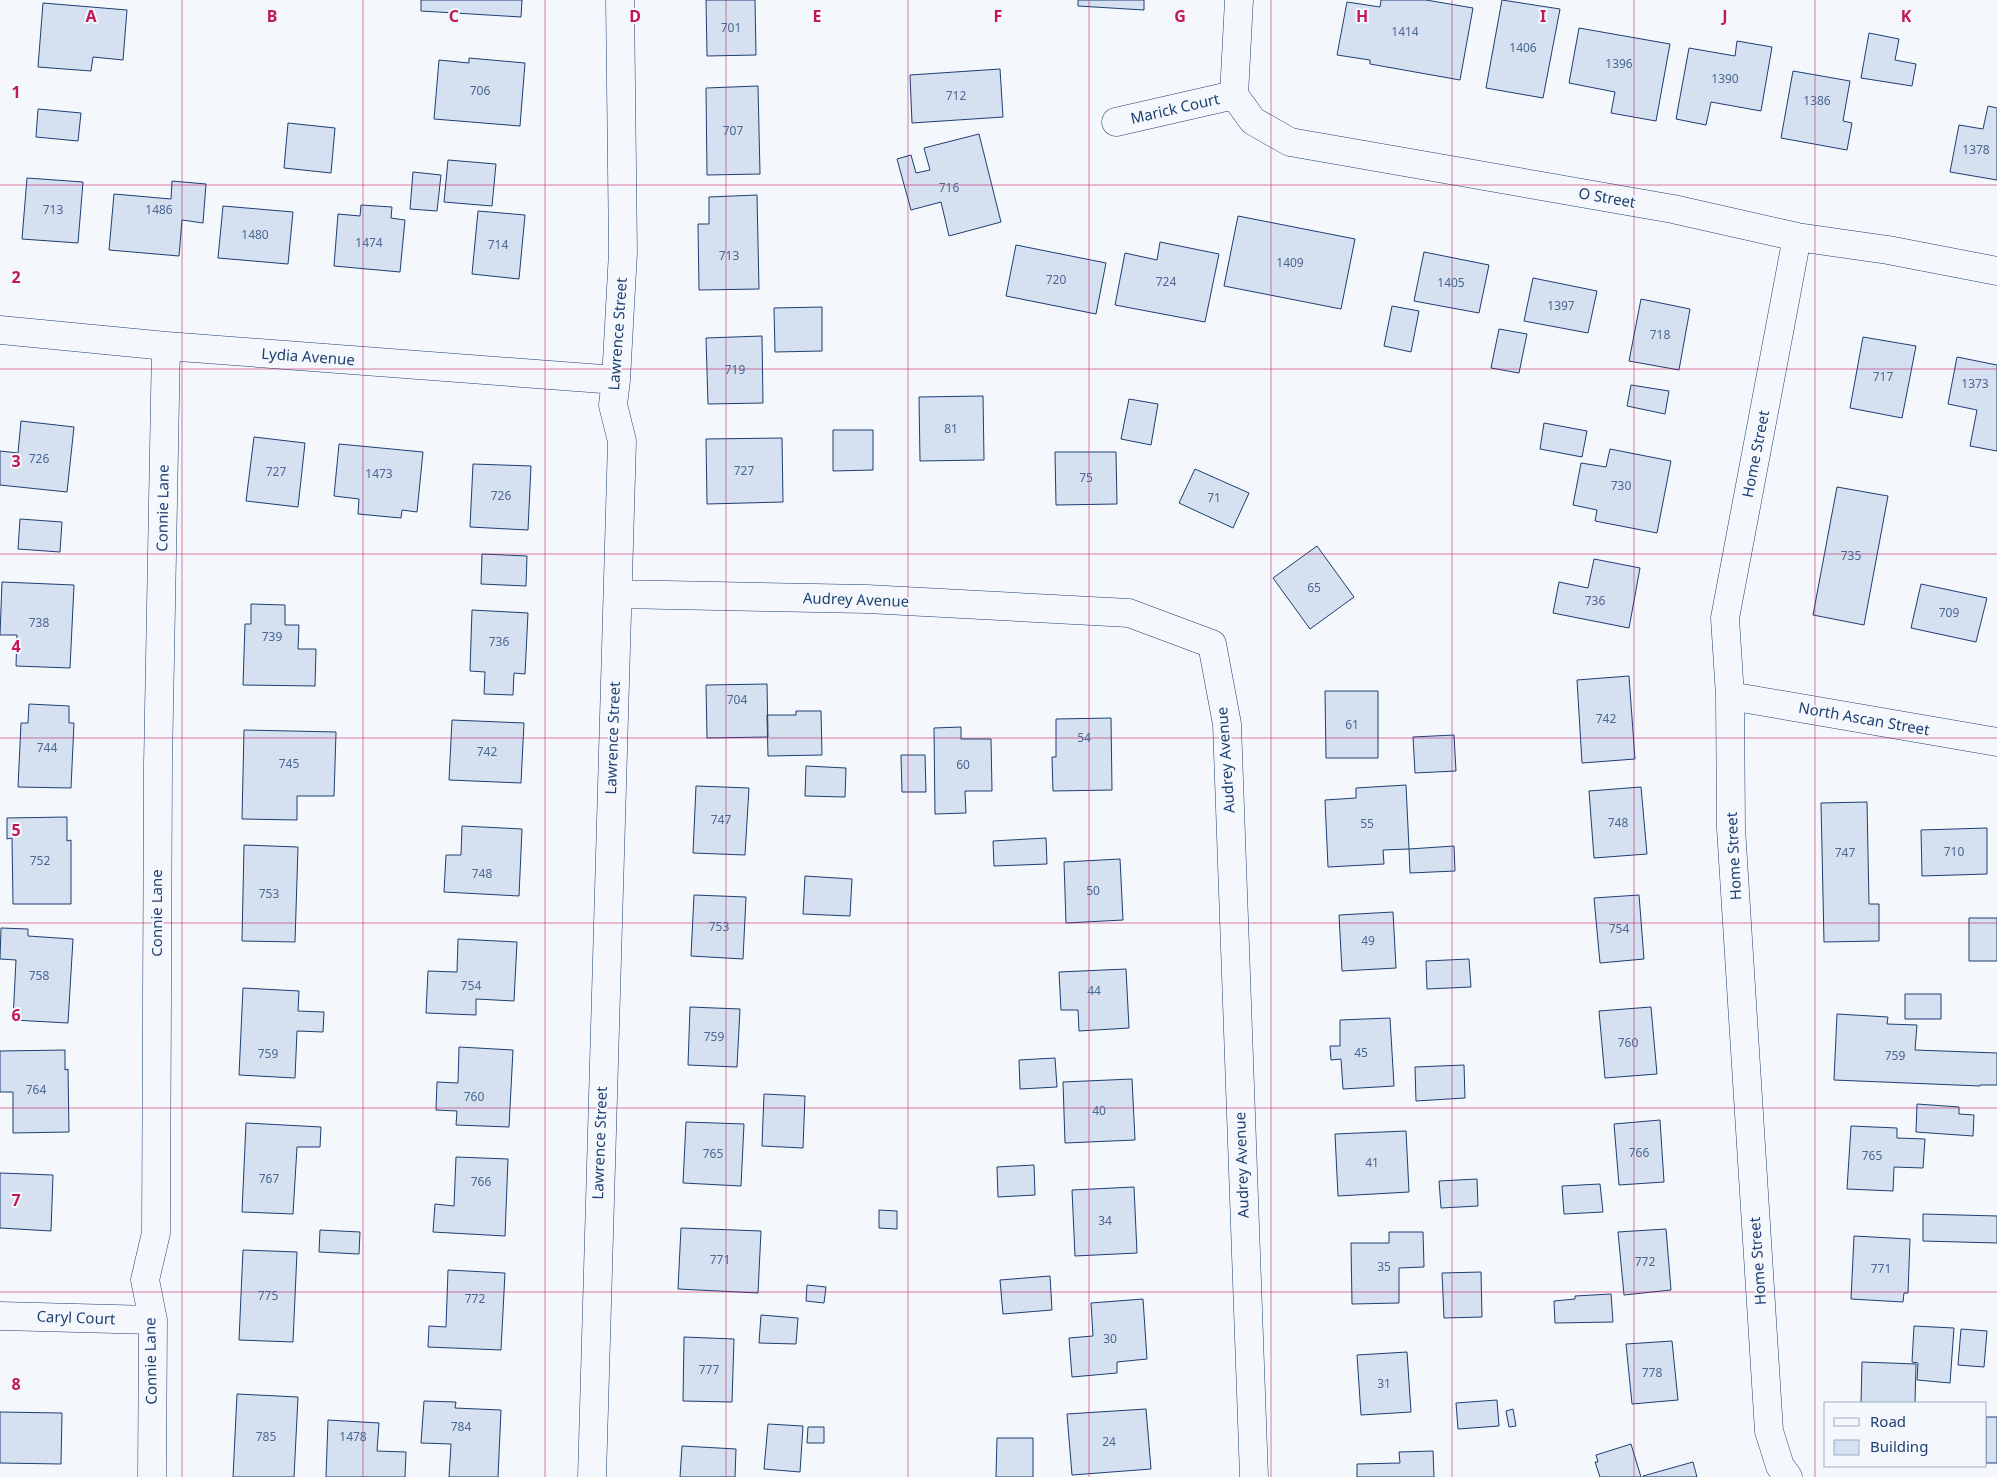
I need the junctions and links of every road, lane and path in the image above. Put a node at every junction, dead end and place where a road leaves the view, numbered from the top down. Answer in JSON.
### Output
{"nodes":[{"id":1,"x":620,"y":0,"type":"edge"},
{"id":2,"x":1239,"y":0,"type":"edge"},
{"id":3,"x":1234,"y":95,"type":"junction"},
{"id":4,"x":1116,"y":122,"type":"dead end"},
{"id":5,"x":1797,"y":238,"type":"junction"},
{"id":6,"x":1997,"y":271,"type":"edge"},
{"id":7,"x":0,"y":330,"type":"edge"},
{"id":8,"x":166,"y":346,"type":"junction"},
{"id":9,"x":616,"y":380,"type":"junction"},
{"id":10,"x":619,"y":594,"type":"junction"},
{"id":11,"x":1730,"y":696,"type":"junction"},
{"id":12,"x":1997,"y":742,"type":"edge"},
{"id":13,"x":0,"y":1316,"type":"edge"},
{"id":14,"x":153,"y":1320,"type":"junction"},
{"id":15,"x":152,"y":1477,"type":"edge"},
{"id":16,"x":592,"y":1477,"type":"edge"},
{"id":17,"x":1254,"y":1477,"type":"edge"},
{"id":18,"x":1788,"y":1477,"type":"edge"}],
"edges":[{"from":1,"to":9,"type":"street","name":"Lawrence Street"},
{"from":2,"to":3,"type":"street"},
{"from":3,"to":4,"type":"street","name":"Marick Court"},
{"from":3,"to":5,"type":"street","name":"O Street"},
{"from":5,"to":6,"type":"street","name":"O Street"},
{"from":5,"to":11,"type":"street","name":"Home Street"},
{"from":7,"to":8,"type":"street","name":"Lydia Avenue"},
{"from":8,"to":9,"type":"street","name":"Lydia Avenue"},
{"from":8,"to":14,"type":"street","name":"Connie Lane"},
{"from":9,"to":10,"type":"street","name":"Lawrence Street"},
{"from":10,"to":16,"type":"street","name":"Lawrence Street"},
{"from":10,"to":17,"type":"street","name":"Audrey Avenue"},
{"from":11,"to":12,"type":"street","name":"North Ascan Street"},
{"from":11,"to":18,"type":"street","name":"Home Street"},
{"from":13,"to":14,"type":"street","name":"Caryl Court"},
{"from":14,"to":15,"type":"street","name":"Connie Lane"}]}
